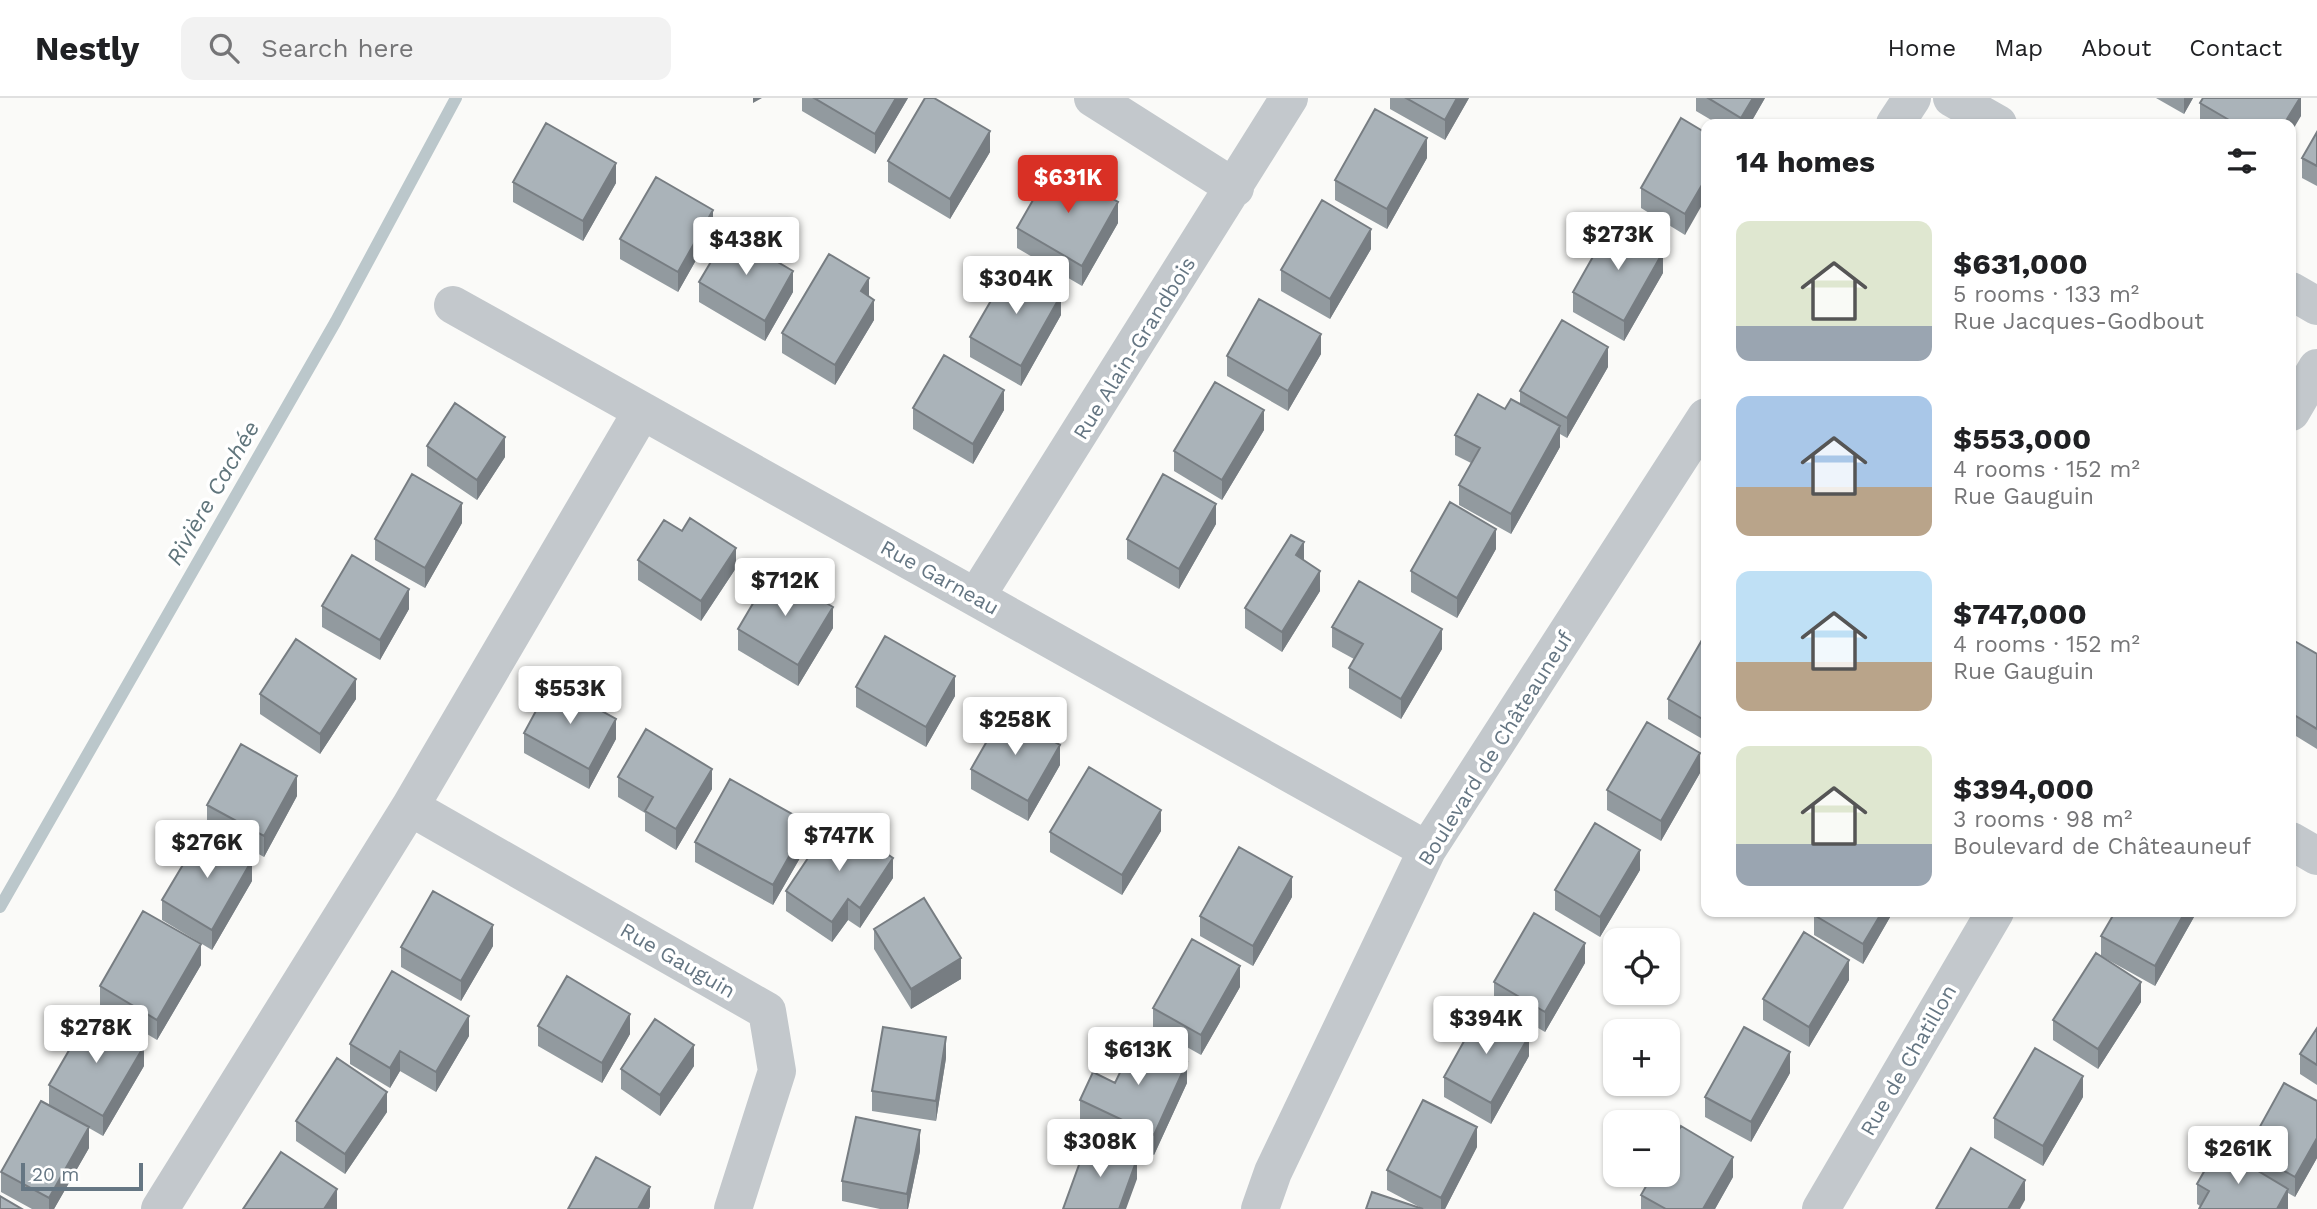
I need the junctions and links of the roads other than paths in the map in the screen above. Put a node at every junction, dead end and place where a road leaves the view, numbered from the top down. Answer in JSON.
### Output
{"nodes":[{"id":1,"x":1093,"y":98,"type":"edge"},
{"id":2,"x":1289,"y":98,"type":"edge"},
{"id":3,"x":1912,"y":98,"type":"edge"},
{"id":4,"x":1952,"y":98,"type":"edge"},
{"id":5,"x":1898,"y":119,"type":"edge"},
{"id":6,"x":1989,"y":119,"type":"edge"},
{"id":7,"x":1235,"y":188,"type":"junction"},
{"id":8,"x":2296,"y":294,"type":"edge"},
{"id":9,"x":453,"y":305,"type":"dead end"},
{"id":10,"x":2317,"y":306,"type":"edge"},
{"id":11,"x":2317,"y":368,"type":"edge"},
{"id":12,"x":2296,"y":404,"type":"edge"},
{"id":13,"x":642,"y":411,"type":"junction"},
{"id":14,"x":1701,"y":425,"type":"edge"},
{"id":15,"x":976,"y":597,"type":"junction"},
{"id":16,"x":410,"y":807,"type":"junction"},
{"id":17,"x":2296,"y":844,"type":"edge"},
{"id":18,"x":1427,"y":850,"type":"junction"},
{"id":19,"x":2317,"y":856,"type":"edge"},
{"id":20,"x":1992,"y":917,"type":"edge"},
{"id":21,"x":160,"y":1209,"type":"edge"},
{"id":22,"x":733,"y":1209,"type":"edge"},
{"id":23,"x":1260,"y":1209,"type":"edge"},
{"id":24,"x":1821,"y":1209,"type":"edge"}],
"edges":[{"from":1,"to":7,"type":"street"},
{"from":2,"to":7,"type":"street","name":"Rue Alain-Grandbois"},
{"from":3,"to":5,"type":"street"},
{"from":4,"to":6,"type":"street"},
{"from":7,"to":15,"type":"street","name":"Rue Alain-Grandbois"},
{"from":8,"to":10,"type":"street"},
{"from":9,"to":13,"type":"street","name":"Rue Garneau"},
{"from":11,"to":12,"type":"street"},
{"from":13,"to":15,"type":"street","name":"Rue Garneau"},
{"from":13,"to":16,"type":"street"},
{"from":14,"to":18,"type":"street","name":"Boulevard de Châteauneuf"},
{"from":15,"to":18,"type":"street","name":"Rue Garneau"},
{"from":16,"to":21,"type":"street"},
{"from":16,"to":22,"type":"street","name":"Rue Gauguin"},
{"from":17,"to":19,"type":"street"},
{"from":18,"to":23,"type":"street","name":"Boulevard de Châteauneuf"},
{"from":20,"to":24,"type":"street","name":"Rue de Chatillon"}]}
